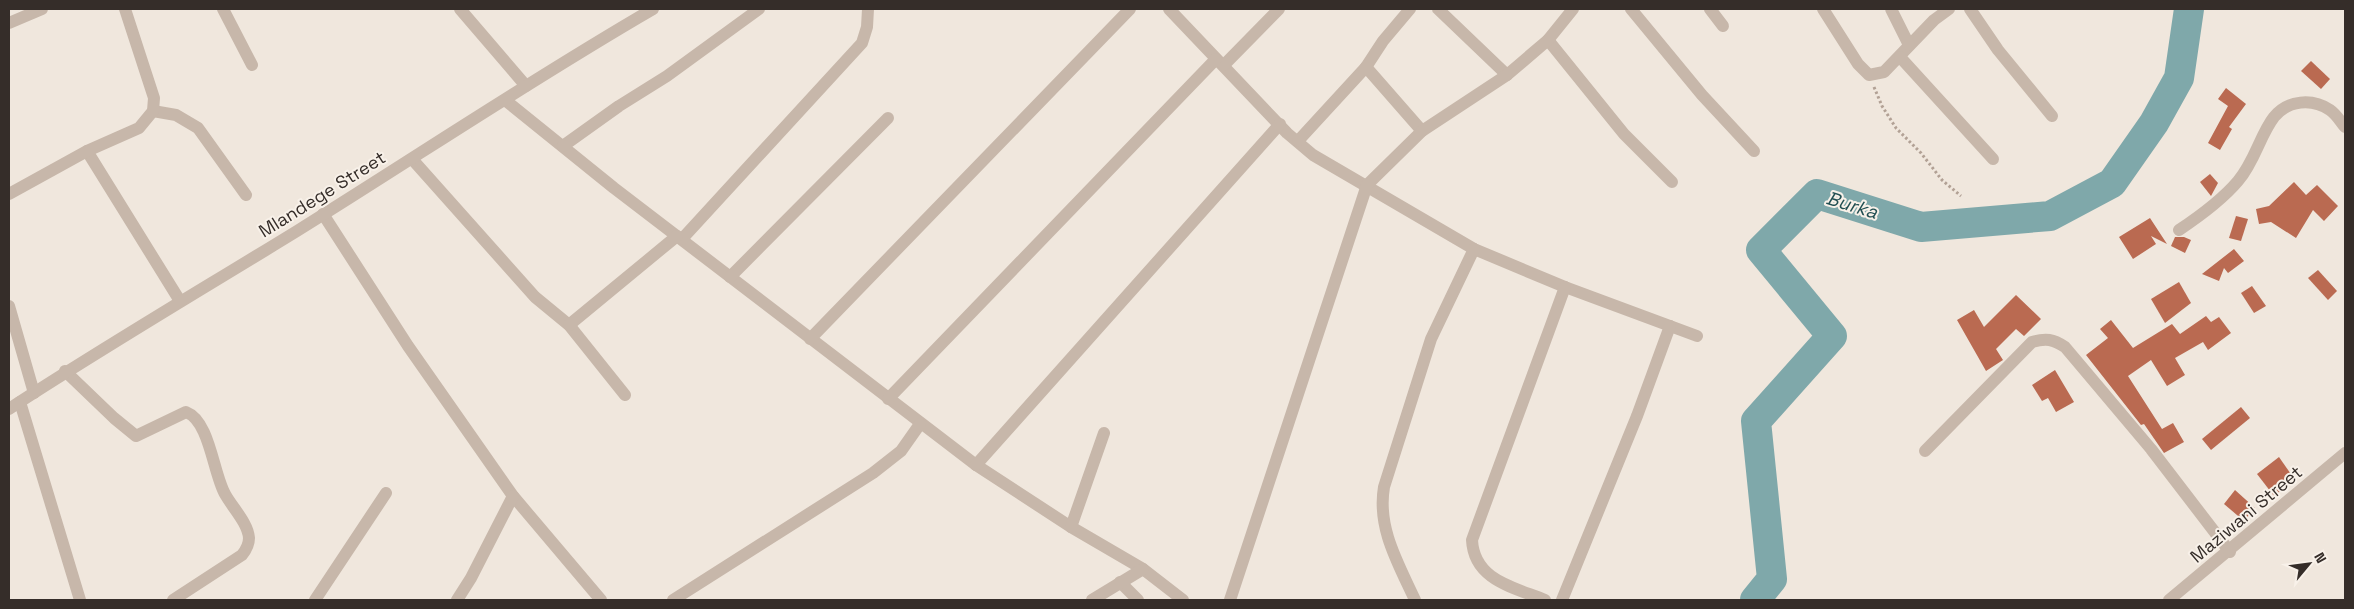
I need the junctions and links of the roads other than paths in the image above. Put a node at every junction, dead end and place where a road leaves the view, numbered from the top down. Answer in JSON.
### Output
{"nodes":[{"id":1,"x":42,"y":9,"type":"edge"},
{"id":2,"x":125,"y":9,"type":"edge"},
{"id":3,"x":223,"y":9,"type":"edge"},
{"id":4,"x":460,"y":9,"type":"edge"},
{"id":5,"x":653,"y":9,"type":"edge"},
{"id":6,"x":759,"y":9,"type":"edge"},
{"id":7,"x":868,"y":9,"type":"edge"},
{"id":8,"x":1130,"y":9,"type":"edge"},
{"id":9,"x":1169,"y":9,"type":"edge"},
{"id":10,"x":1278,"y":9,"type":"edge"},
{"id":11,"x":1410,"y":9,"type":"edge"},
{"id":12,"x":1438,"y":9,"type":"edge"},
{"id":13,"x":1573,"y":9,"type":"edge"},
{"id":14,"x":1631,"y":9,"type":"edge"},
{"id":15,"x":1710,"y":9,"type":"edge"},
{"id":16,"x":1823,"y":9,"type":"edge"},
{"id":17,"x":1892,"y":9,"type":"edge"},
{"id":18,"x":1949,"y":9,"type":"edge"},
{"id":19,"x":1970,"y":9,"type":"edge"},
{"id":20,"x":9,"y":23,"type":"edge"},
{"id":21,"x":1723,"y":26,"type":"dead end"},
{"id":22,"x":1548,"y":40,"type":"junction"},
{"id":23,"x":1909,"y":45,"type":"junction"},
{"id":24,"x":1900,"y":57,"type":"junction"},
{"id":25,"x":1220,"y":62,"type":"junction"},
{"id":26,"x":252,"y":65,"type":"dead end"},
{"id":27,"x":1366,"y":67,"type":"junction"},
{"id":28,"x":1507,"y":75,"type":"junction"},
{"id":29,"x":526,"y":86,"type":"junction"},
{"id":30,"x":505,"y":100,"type":"junction"},
{"id":31,"x":153,"y":111,"type":"junction"},
{"id":32,"x":2052,"y":116,"type":"dead end"},
{"id":33,"x":888,"y":118,"type":"dead end"},
{"id":34,"x":1280,"y":124,"type":"junction"},
{"id":35,"x":2345,"y":126,"type":"edge"},
{"id":36,"x":1422,"y":131,"type":"junction"},
{"id":37,"x":1298,"y":141,"type":"junction"},
{"id":38,"x":563,"y":146,"type":"junction"},
{"id":39,"x":87,"y":151,"type":"junction"},
{"id":40,"x":1754,"y":151,"type":"dead end"},
{"id":41,"x":412,"y":159,"type":"junction"},
{"id":42,"x":1993,"y":159,"type":"dead end"},
{"id":43,"x":1672,"y":182,"type":"dead end"},
{"id":44,"x":1366,"y":185,"type":"junction"},
{"id":45,"x":9,"y":194,"type":"edge"},
{"id":46,"x":246,"y":195,"type":"dead end"},
{"id":47,"x":324,"y":214,"type":"junction"},
{"id":48,"x":2179,"y":230,"type":"dead end"},
{"id":49,"x":680,"y":238,"type":"junction"},
{"id":50,"x":1474,"y":249,"type":"junction"},
{"id":51,"x":730,"y":277,"type":"junction"},
{"id":52,"x":1564,"y":287,"type":"junction"},
{"id":53,"x":180,"y":301,"type":"junction"},
{"id":54,"x":9,"y":306,"type":"edge"},
{"id":55,"x":569,"y":325,"type":"junction"},
{"id":56,"x":1670,"y":326,"type":"junction"},
{"id":57,"x":1697,"y":336,"type":"dead end"},
{"id":58,"x":810,"y":339,"type":"junction"},
{"id":59,"x":65,"y":372,"type":"junction"},
{"id":60,"x":34,"y":393,"type":"junction"},
{"id":61,"x":625,"y":395,"type":"dead end"},
{"id":62,"x":888,"y":399,"type":"junction"},
{"id":63,"x":14,"y":406,"type":"edge"},
{"id":64,"x":920,"y":424,"type":"junction"},
{"id":65,"x":1104,"y":433,"type":"dead end"},
{"id":66,"x":1925,"y":451,"type":"dead end"},
{"id":67,"x":2345,"y":453,"type":"edge"},
{"id":68,"x":976,"y":465,"type":"junction"},
{"id":69,"x":386,"y":494,"type":"dead end"},
{"id":70,"x":513,"y":496,"type":"junction"},
{"id":71,"x":1071,"y":527,"type":"junction"},
{"id":72,"x":2230,"y":552,"type":"junction"},
{"id":73,"x":1142,"y":569,"type":"junction"},
{"id":74,"x":1120,"y":582,"type":"junction"},
{"id":75,"x":80,"y":600,"type":"edge"},
{"id":76,"x":173,"y":600,"type":"edge"},
{"id":77,"x":316,"y":600,"type":"edge"},
{"id":78,"x":457,"y":600,"type":"edge"},
{"id":79,"x":601,"y":600,"type":"edge"},
{"id":80,"x":673,"y":600,"type":"edge"},
{"id":81,"x":1092,"y":600,"type":"edge"},
{"id":82,"x":1138,"y":600,"type":"edge"},
{"id":83,"x":1183,"y":600,"type":"edge"},
{"id":84,"x":1230,"y":600,"type":"edge"},
{"id":85,"x":1416,"y":600,"type":"edge"},
{"id":86,"x":1544,"y":600,"type":"edge"},
{"id":87,"x":1562,"y":600,"type":"edge"},
{"id":88,"x":2169,"y":600,"type":"edge"}],
"edges":[{"from":1,"to":20,"type":"street"},
{"from":2,"to":31,"type":"street"},
{"from":3,"to":26,"type":"street"},
{"from":4,"to":29,"type":"street"},
{"from":5,"to":29,"type":"street","name":"Mlandege Street"},
{"from":6,"to":38,"type":"street"},
{"from":7,"to":49,"type":"street"},
{"from":8,"to":58,"type":"street"},
{"from":9,"to":25,"type":"street"},
{"from":10,"to":25,"type":"street"},
{"from":11,"to":27,"type":"street"},
{"from":12,"to":28,"type":"street"},
{"from":13,"to":22,"type":"street"},
{"from":14,"to":40,"type":"street"},
{"from":15,"to":21,"type":"street"},
{"from":16,"to":24,"type":"street"},
{"from":17,"to":23,"type":"street"},
{"from":18,"to":23,"type":"street"},
{"from":19,"to":32,"type":"street"},
{"from":22,"to":28,"type":"street"},
{"from":22,"to":43,"type":"street"},
{"from":23,"to":24,"type":"street"},
{"from":24,"to":42,"type":"street"},
{"from":25,"to":34,"type":"street"},
{"from":25,"to":62,"type":"street"},
{"from":27,"to":36,"type":"street"},
{"from":27,"to":37,"type":"street"},
{"from":28,"to":36,"type":"street"},
{"from":29,"to":30,"type":"street","name":"Mlandege Street"},
{"from":30,"to":38,"type":"street"},
{"from":30,"to":41,"type":"street","name":"Mlandege Street"},
{"from":31,"to":39,"type":"street"},
{"from":31,"to":46,"type":"street"},
{"from":33,"to":51,"type":"street"},
{"from":34,"to":37,"type":"street"},
{"from":34,"to":68,"type":"street"},
{"from":35,"to":48,"type":"street"},
{"from":36,"to":44,"type":"street"},
{"from":37,"to":44,"type":"street"},
{"from":38,"to":49,"type":"street"},
{"from":39,"to":45,"type":"street"},
{"from":39,"to":53,"type":"street"},
{"from":41,"to":47,"type":"street","name":"Mlandege Street"},
{"from":41,"to":55,"type":"street"},
{"from":44,"to":50,"type":"street"},
{"from":44,"to":84,"type":"street"},
{"from":47,"to":53,"type":"street","name":"Mlandege Street"},
{"from":47,"to":70,"type":"street"},
{"from":49,"to":51,"type":"street"},
{"from":49,"to":55,"type":"street"},
{"from":50,"to":52,"type":"street"},
{"from":50,"to":85,"type":"street"},
{"from":51,"to":58,"type":"street"},
{"from":52,"to":56,"type":"street"},
{"from":52,"to":86,"type":"street"},
{"from":53,"to":59,"type":"street","name":"Mlandege Street"},
{"from":54,"to":60,"type":"street"},
{"from":55,"to":61,"type":"street"},
{"from":56,"to":57,"type":"street"},
{"from":56,"to":87,"type":"street"},
{"from":58,"to":62,"type":"street"},
{"from":59,"to":60,"type":"street","name":"Mlandege Street"},
{"from":59,"to":76,"type":"street"},
{"from":60,"to":63,"type":"street","name":"Mlandege Street"},
{"from":62,"to":64,"type":"street"},
{"from":63,"to":75,"type":"street"},
{"from":64,"to":68,"type":"street"},
{"from":64,"to":80,"type":"street"},
{"from":65,"to":71,"type":"street"},
{"from":66,"to":72,"type":"street"},
{"from":67,"to":72,"type":"street","name":"Maziwani Street"},
{"from":68,"to":71,"type":"street"},
{"from":69,"to":77,"type":"street"},
{"from":70,"to":78,"type":"street"},
{"from":70,"to":79,"type":"street"},
{"from":71,"to":73,"type":"street"},
{"from":72,"to":88,"type":"street","name":"Maziwani Street"},
{"from":73,"to":74,"type":"street"},
{"from":73,"to":83,"type":"street"},
{"from":74,"to":81,"type":"street"},
{"from":74,"to":82,"type":"street"}]}
